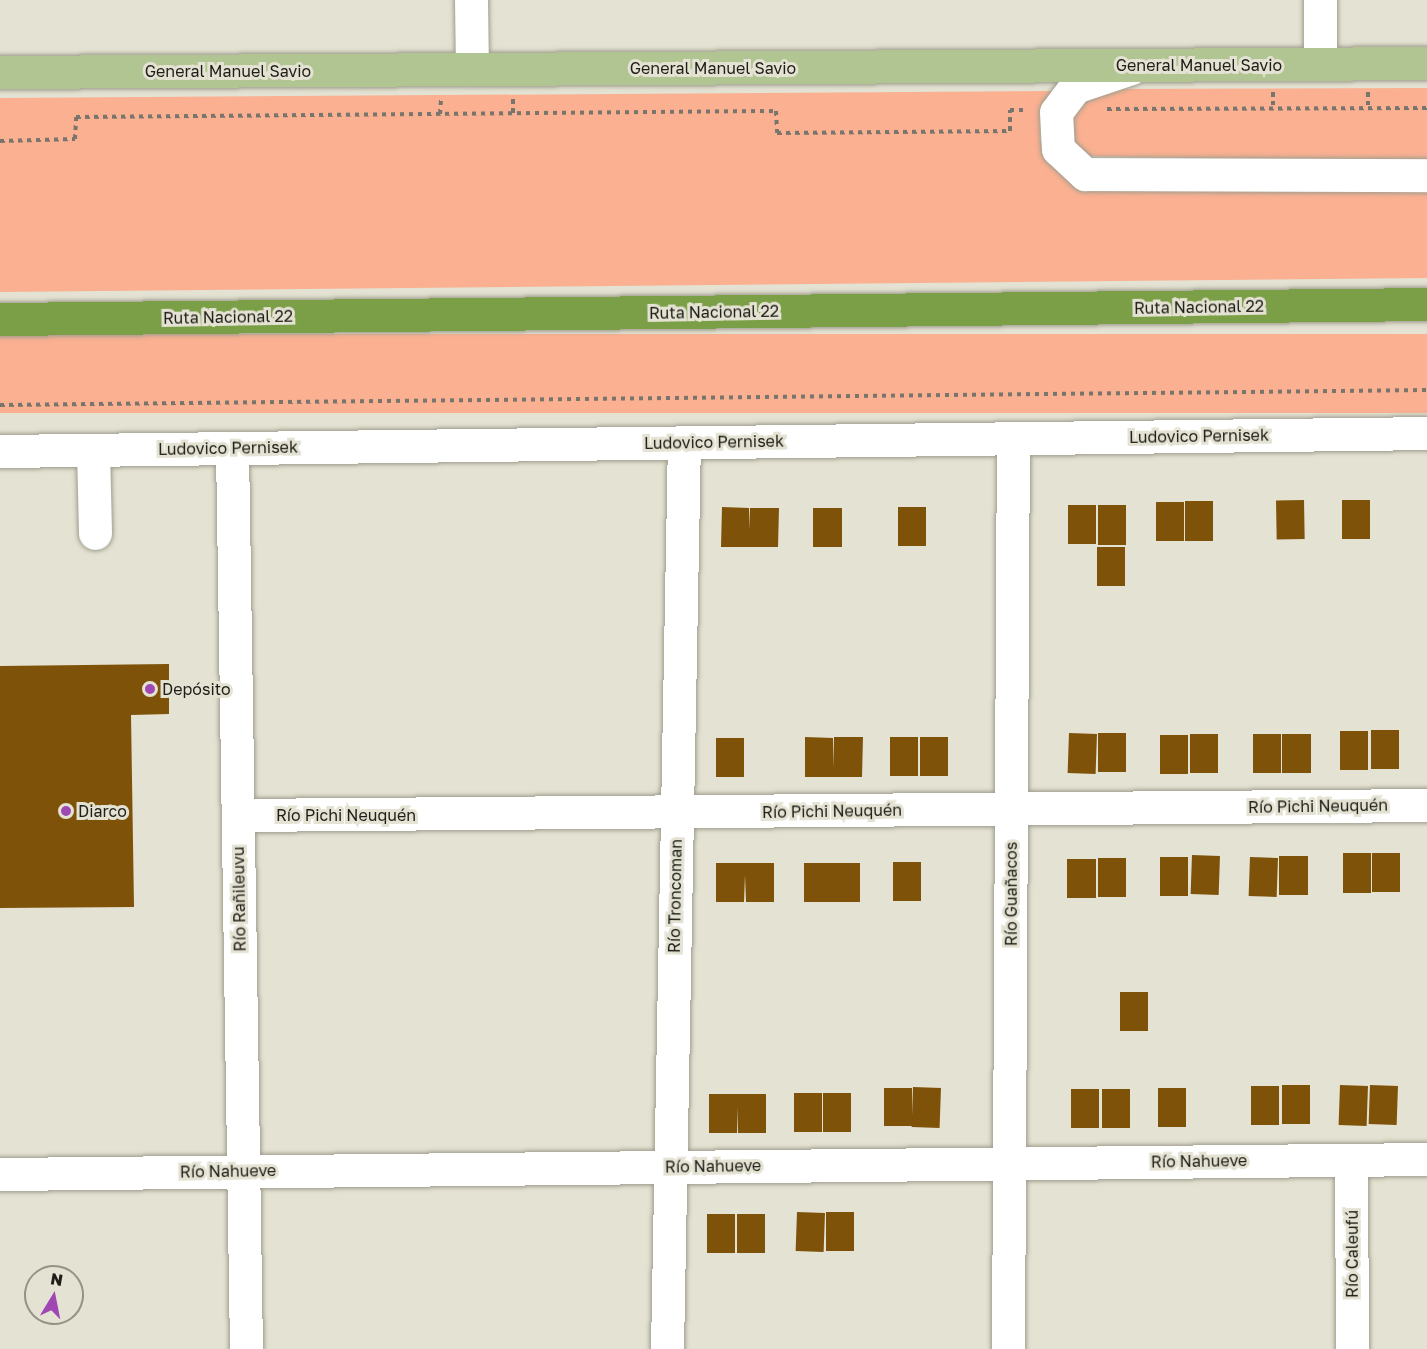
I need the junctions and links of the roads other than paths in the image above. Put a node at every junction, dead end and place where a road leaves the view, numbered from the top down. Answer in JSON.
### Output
{"nodes":[{"id":1,"x":471,"y":0,"type":"edge"},
{"id":2,"x":1320,"y":0,"type":"edge"},
{"id":3,"x":1427,"y":63,"type":"edge"},
{"id":4,"x":1320,"y":64,"type":"junction"},
{"id":5,"x":1141,"y":65,"type":"junction"},
{"id":6,"x":472,"y":69,"type":"junction"},
{"id":7,"x":0,"y":72,"type":"edge"},
{"id":8,"x":1427,"y":175,"type":"edge"},
{"id":9,"x":1427,"y":304,"type":"edge"},
{"id":10,"x":0,"y":319,"type":"edge"},
{"id":11,"x":1427,"y":433,"type":"edge"},
{"id":12,"x":1013,"y":439,"type":"junction"},
{"id":13,"x":684,"y":443,"type":"junction"},
{"id":14,"x":232,"y":448,"type":"junction"},
{"id":15,"x":93,"y":450,"type":"junction"},
{"id":16,"x":0,"y":451,"type":"edge"},
{"id":17,"x":95,"y":533,"type":"dead end"},
{"id":18,"x":1427,"y":805,"type":"edge"},
{"id":19,"x":1011,"y":809,"type":"junction"},
{"id":20,"x":677,"y":812,"type":"junction"},
{"id":21,"x":238,"y":815,"type":"junction"},
{"id":22,"x":1427,"y":1159,"type":"edge"},
{"id":23,"x":1351,"y":1160,"type":"junction"},
{"id":24,"x":1009,"y":1163,"type":"junction"},
{"id":25,"x":670,"y":1166,"type":"junction"},
{"id":26,"x":243,"y":1171,"type":"junction"},
{"id":27,"x":0,"y":1174,"type":"edge"},
{"id":28,"x":246,"y":1349,"type":"edge"},
{"id":29,"x":667,"y":1349,"type":"edge"},
{"id":30,"x":1008,"y":1349,"type":"edge"},
{"id":31,"x":1352,"y":1349,"type":"edge"}],
"edges":[{"from":1,"to":6,"type":"street"},
{"from":2,"to":4,"type":"street"},
{"from":3,"to":4,"type":"main road","name":"General Manuel Savio"},
{"from":4,"to":5,"type":"main road","name":"General Manuel Savio"},
{"from":5,"to":6,"type":"main road","name":"General Manuel Savio"},
{"from":5,"to":8,"type":"street"},
{"from":6,"to":7,"type":"main road","name":"General Manuel Savio"},
{"from":9,"to":10,"type":"highway","name":"Ruta Nacional 22"},
{"from":11,"to":12,"type":"street","name":"Ludovico Pernisek"},
{"from":12,"to":13,"type":"street","name":"Ludovico Pernisek"},
{"from":12,"to":19,"type":"street","name":"Río Guañacos"},
{"from":13,"to":14,"type":"street","name":"Ludovico Pernisek"},
{"from":13,"to":20,"type":"street","name":"Río Troncoman"},
{"from":14,"to":15,"type":"street","name":"Ludovico Pernisek"},
{"from":14,"to":21,"type":"street","name":"Río Rañileuvu"},
{"from":15,"to":16,"type":"street","name":"Ludovico Pernisek"},
{"from":15,"to":17,"type":"street"},
{"from":18,"to":19,"type":"street","name":"Río Pichi Neuquén"},
{"from":19,"to":20,"type":"street","name":"Río Pichi Neuquén"},
{"from":19,"to":24,"type":"street","name":"Río Guañacos"},
{"from":20,"to":21,"type":"street","name":"Río Pichi Neuquén"},
{"from":20,"to":25,"type":"street","name":"Río Troncoman"},
{"from":21,"to":26,"type":"street","name":"Río Rañileuvu"},
{"from":22,"to":23,"type":"street","name":"Río Nahueve"},
{"from":23,"to":24,"type":"street","name":"Río Nahueve"},
{"from":23,"to":31,"type":"street","name":"Río Caleufú"},
{"from":24,"to":25,"type":"street","name":"Río Nahueve"},
{"from":24,"to":30,"type":"street","name":"Río Guañacos"},
{"from":25,"to":26,"type":"street","name":"Río Nahueve"},
{"from":25,"to":29,"type":"street","name":"Río Troncoman"},
{"from":26,"to":27,"type":"street","name":"Río Nahueve"},
{"from":26,"to":28,"type":"street","name":"Río Rañileuvu"}]}
